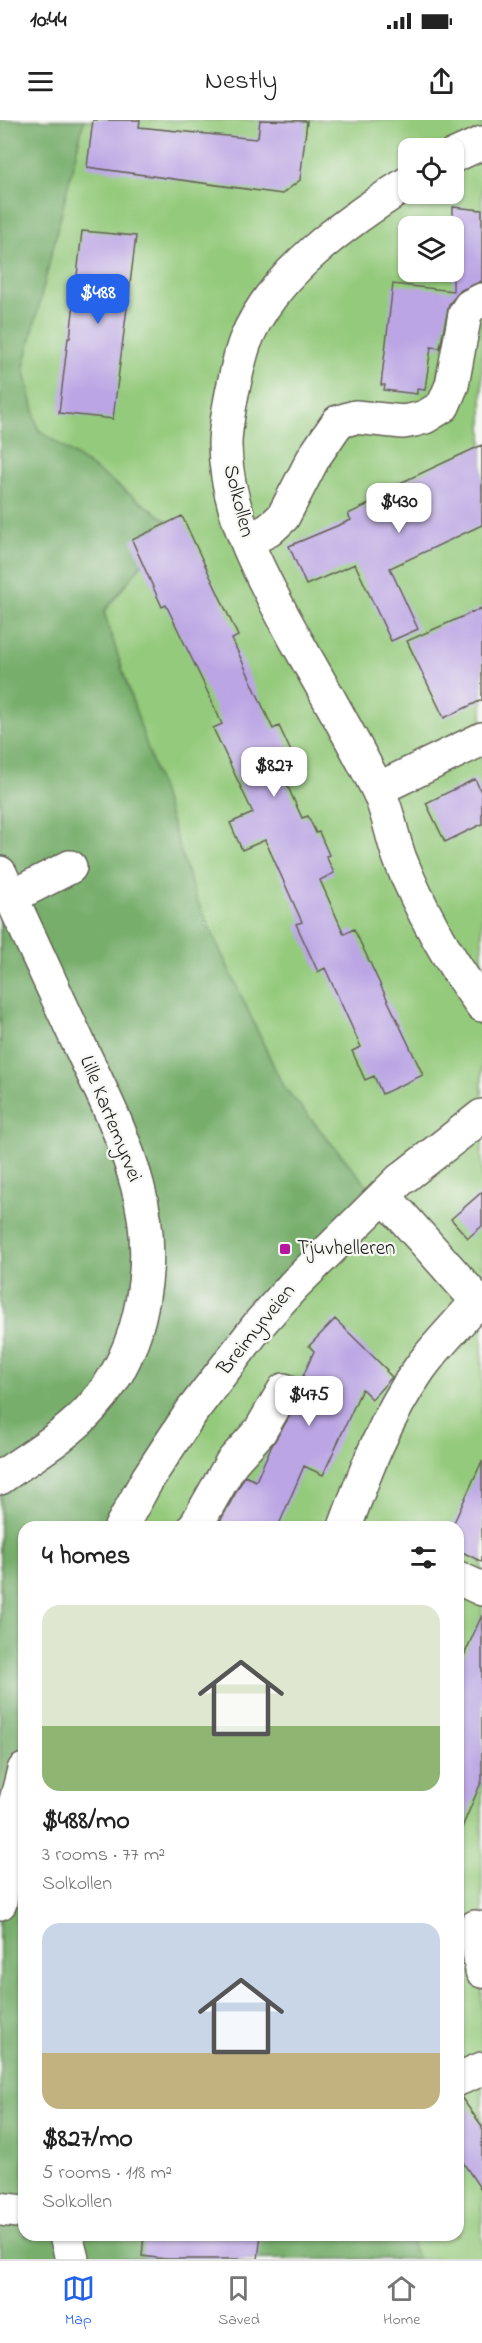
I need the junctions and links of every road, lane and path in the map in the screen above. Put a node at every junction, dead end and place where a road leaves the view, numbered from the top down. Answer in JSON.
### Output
{"nodes":[{"id":1,"x":398,"y":190,"type":"edge"},
{"id":2,"x":482,"y":300,"type":"edge"},
{"id":3,"x":247,"y":541,"type":"junction"},
{"id":4,"x":482,"y":739,"type":"edge"},
{"id":5,"x":378,"y":789,"type":"junction"},
{"id":6,"x":70,"y":867,"type":"dead end"},
{"id":7,"x":5,"y":885,"type":"edge"},
{"id":8,"x":482,"y":1005,"type":"edge"},
{"id":9,"x":482,"y":1116,"type":"edge"},
{"id":10,"x":385,"y":1197,"type":"junction"},
{"id":11,"x":480,"y":1304,"type":"edge"},
{"id":12,"x":284,"y":1390,"type":"dead end"},
{"id":13,"x":0,"y":1478,"type":"edge"},
{"id":14,"x":124,"y":1521,"type":"edge"},
{"id":15,"x":198,"y":1521,"type":"edge"},
{"id":16,"x":347,"y":1521,"type":"edge"},
{"id":17,"x":464,"y":1581,"type":"edge"},
{"id":18,"x":482,"y":1589,"type":"edge"},
{"id":19,"x":18,"y":1785,"type":"edge"},
{"id":20,"x":6,"y":1816,"type":"edge"},
{"id":21,"x":0,"y":1903,"type":"edge"},
{"id":22,"x":475,"y":1927,"type":"dead end"},
{"id":23,"x":482,"y":1971,"type":"edge"},
{"id":24,"x":482,"y":2069,"type":"edge"},
{"id":25,"x":464,"y":2076,"type":"edge"},
{"id":26,"x":0,"y":2209,"type":"edge"},
{"id":27,"x":18,"y":2211,"type":"edge"},
{"id":28,"x":68,"y":2241,"type":"edge"},
{"id":29,"x":72,"y":2259,"type":"edge"}],
"edges":[{"from":1,"to":3,"type":"street","name":"Solkollen"},
{"from":2,"to":3,"type":"street"},
{"from":3,"to":5,"type":"street","name":"Solkollen"},
{"from":4,"to":5,"type":"street"},
{"from":5,"to":8,"type":"street","name":"Solkollen"},
{"from":6,"to":7,"type":"street","name":"Lille Kartemyrvei"},
{"from":7,"to":13,"type":"street","name":"Lille Kartemyrvei"},
{"from":9,"to":10,"type":"street","name":"Breimyrveien"},
{"from":10,"to":11,"type":"street"},
{"from":10,"to":14,"type":"street","name":"Breimyrveien"},
{"from":11,"to":16,"type":"street"},
{"from":12,"to":15,"type":"street"},
{"from":17,"to":18,"type":"street"},
{"from":19,"to":20,"type":"street"},
{"from":20,"to":21,"type":"street"},
{"from":22,"to":23,"type":"street"},
{"from":24,"to":25,"type":"street"},
{"from":26,"to":27,"type":"street"},
{"from":28,"to":29,"type":"street"}]}
